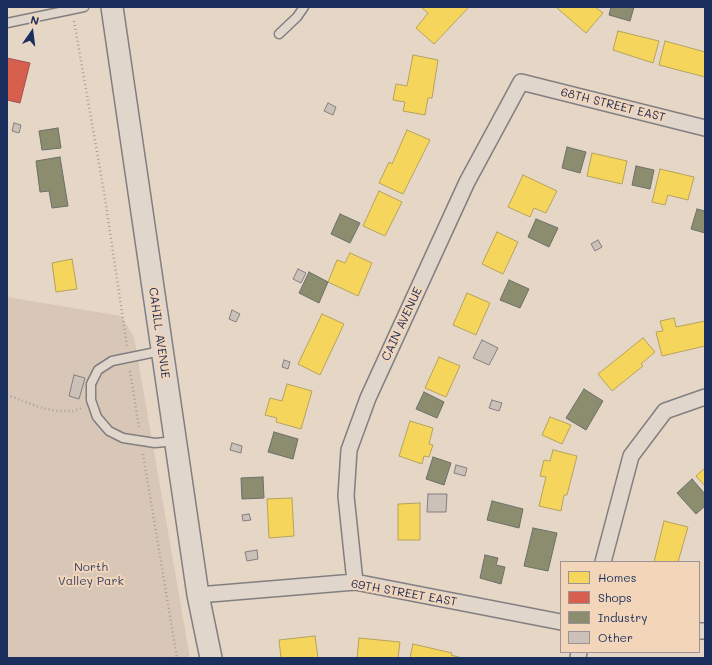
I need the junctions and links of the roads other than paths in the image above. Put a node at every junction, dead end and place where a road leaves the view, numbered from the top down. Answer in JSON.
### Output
{"nodes":[{"id":1,"x":84,"y":7,"type":"edge"},
{"id":2,"x":112,"y":7,"type":"edge"},
{"id":3,"x":304,"y":7,"type":"edge"},
{"id":4,"x":7,"y":24,"type":"edge"},
{"id":5,"x":279,"y":34,"type":"dead end"},
{"id":6,"x":521,"y":82,"type":"joint"},
{"id":7,"x":705,"y":128,"type":"edge"},
{"id":8,"x":162,"y":351,"type":"junction"},
{"id":9,"x":705,"y":397,"type":"edge"},
{"id":10,"x":175,"y":441,"type":"junction"},
{"id":11,"x":603,"y":561,"type":"edge"},
{"id":12,"x":355,"y":582,"type":"junction"},
{"id":13,"x":198,"y":595,"type":"junction"},
{"id":14,"x":560,"y":622,"type":"edge"},
{"id":15,"x":211,"y":658,"type":"edge"}],
"edges":[{"from":1,"to":4,"type":"lane"},
{"from":2,"to":8,"type":"street","name":"CAHILL AVENUE"},
{"from":3,"to":5,"type":"lane"},
{"from":6,"to":7,"type":"street","name":"68TH STREET EAST"},
{"from":6,"to":12,"type":"street","name":"CAIN AVENUE"},
{"from":8,"to":10,"type":"street","name":"CAHILL AVENUE"},
{"from":8,"to":10,"type":"lane"},
{"from":9,"to":11,"type":"street"},
{"from":10,"to":13,"type":"street","name":"CAHILL AVENUE"},
{"from":12,"to":13,"type":"street","name":"69TH STREET EAST"},
{"from":12,"to":14,"type":"street","name":"69TH STREET EAST"},
{"from":13,"to":15,"type":"street","name":"CAHILL AVENUE"}]}
